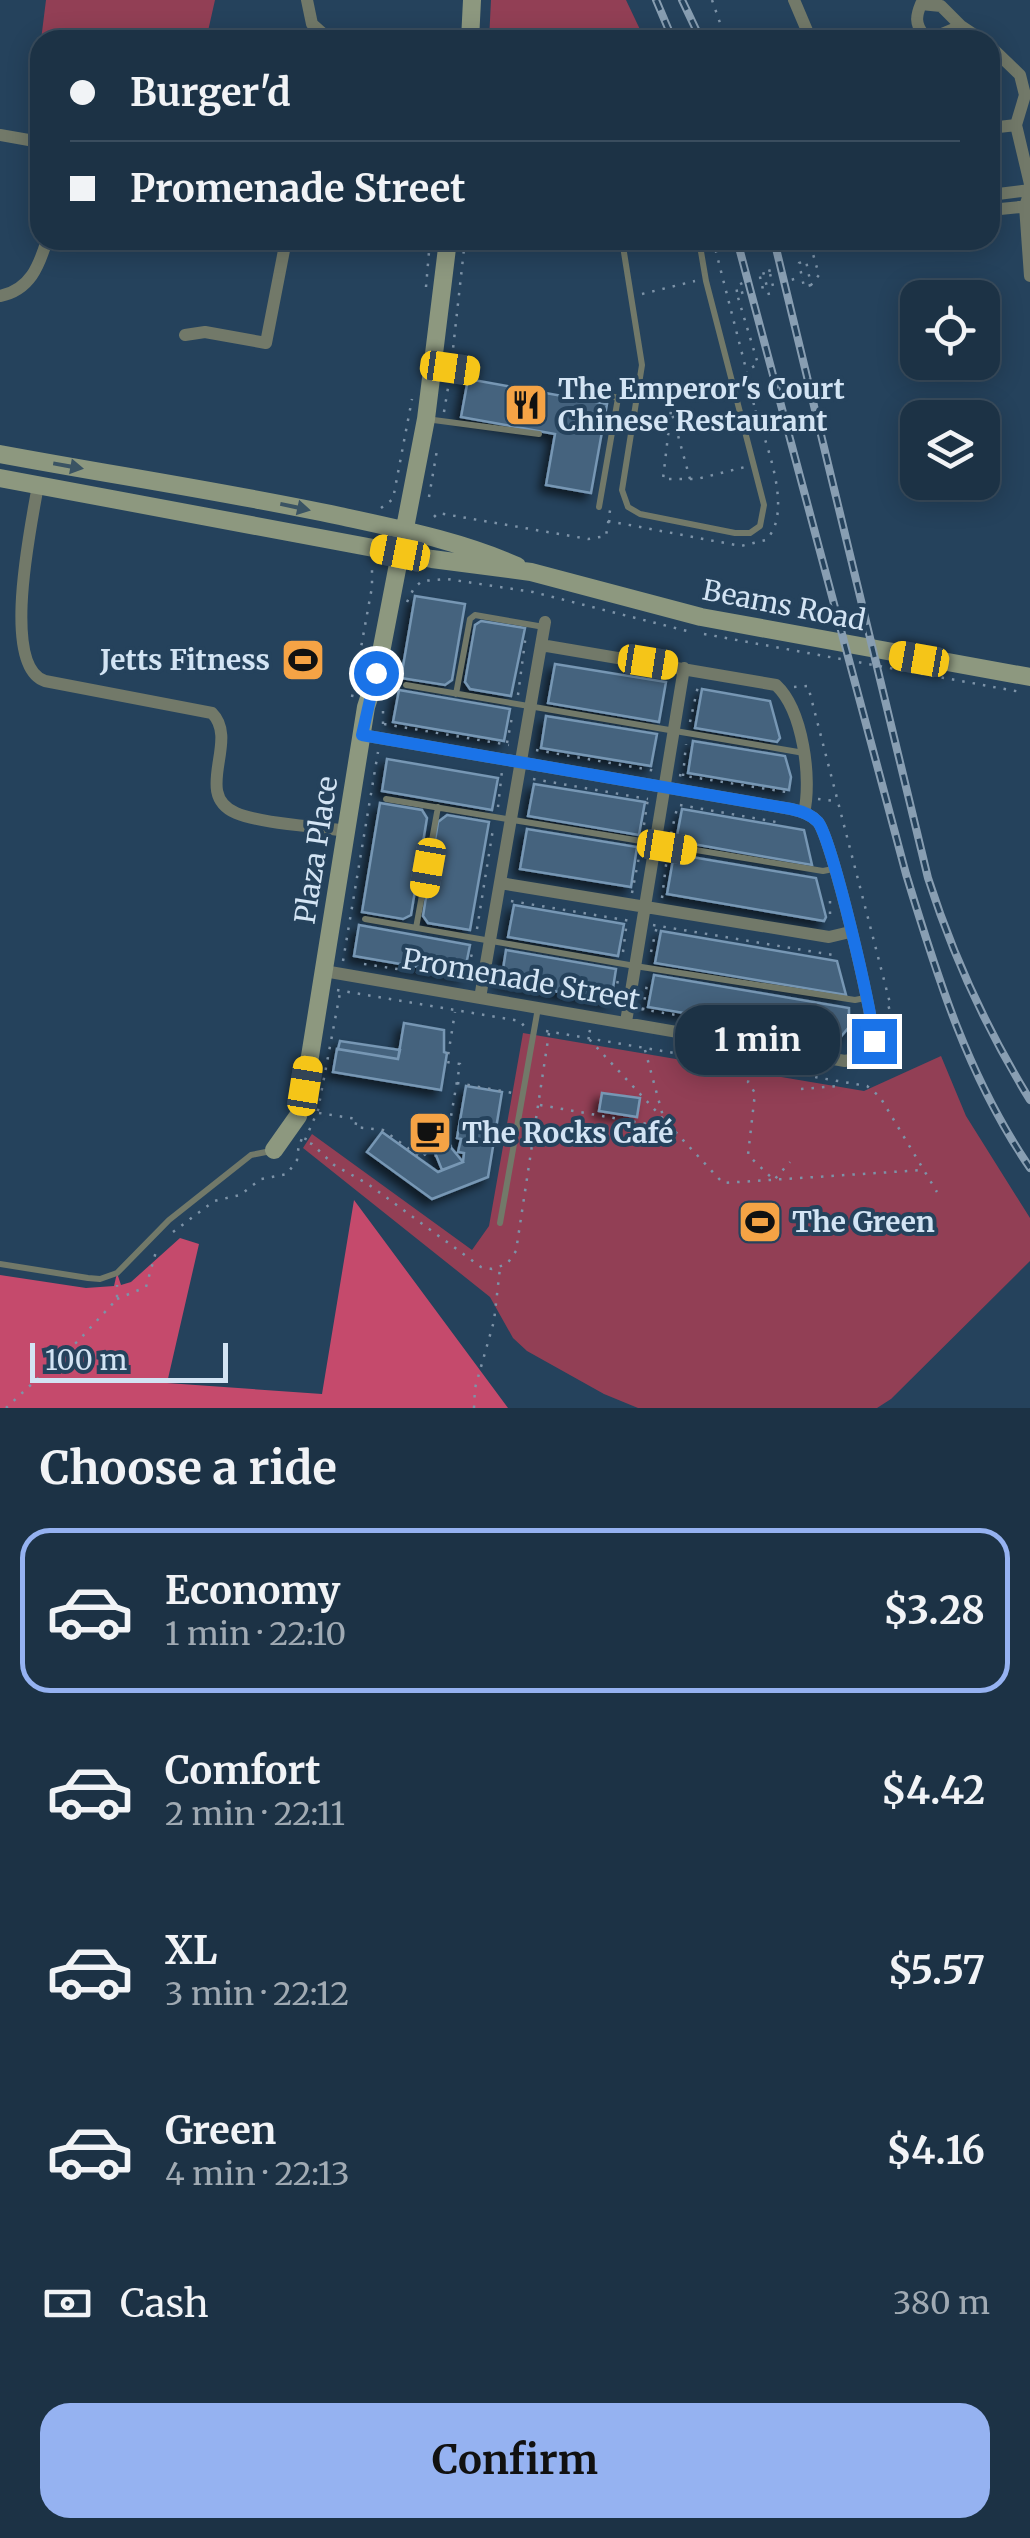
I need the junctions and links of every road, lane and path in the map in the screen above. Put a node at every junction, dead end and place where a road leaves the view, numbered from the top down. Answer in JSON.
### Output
{"nodes":[{"id":1,"x":307,"y":0,"type":"edge"},
{"id":2,"x":472,"y":0,"type":"edge"},
{"id":3,"x":712,"y":0,"type":"edge"},
{"id":4,"x":794,"y":0,"type":"edge"},
{"id":5,"x":920,"y":2,"type":"edge"},
{"id":6,"x":961,"y":26,"type":"junction"},
{"id":7,"x":319,"y":30,"type":"edge"},
{"id":8,"x":470,"y":30,"type":"edge"},
{"id":9,"x":722,"y":30,"type":"edge"},
{"id":10,"x":806,"y":30,"type":"edge"},
{"id":11,"x":920,"y":30,"type":"edge"},
{"id":12,"x":951,"y":30,"type":"edge"},
{"id":13,"x":967,"y":30,"type":"edge"},
{"id":14,"x":1000,"y":55,"type":"edge"},
{"id":15,"x":1028,"y":95,"type":"edge"},
{"id":16,"x":1016,"y":126,"type":"junction"},
{"id":17,"x":1000,"y":127,"type":"edge"},
{"id":18,"x":0,"y":135,"type":"edge"},
{"id":19,"x":30,"y":140,"type":"edge"},
{"id":20,"x":1030,"y":188,"type":"edge"},
{"id":21,"x":1000,"y":193,"type":"edge"},
{"id":22,"x":1027,"y":206,"type":"edge"},
{"id":23,"x":1000,"y":209,"type":"edge"},
{"id":24,"x":44,"y":250,"type":"edge"},
{"id":25,"x":284,"y":250,"type":"edge"},
{"id":26,"x":429,"y":250,"type":"edge"},
{"id":27,"x":447,"y":250,"type":"edge"},
{"id":28,"x":624,"y":250,"type":"edge"},
{"id":29,"x":702,"y":250,"type":"edge"},
{"id":30,"x":715,"y":250,"type":"edge"},
{"id":31,"x":815,"y":250,"type":"edge"},
{"id":32,"x":773,"y":275,"type":"dead end"},
{"id":33,"x":802,"y":275,"type":"junction"},
{"id":34,"x":1030,"y":276,"type":"edge"},
{"id":35,"x":706,"y":278,"type":"junction"},
{"id":36,"x":744,"y":282,"type":"dead end"},
{"id":37,"x":811,"y":285,"type":"junction"},
{"id":38,"x":767,"y":286,"type":"junction"},
{"id":39,"x":426,"y":288,"type":"dead end"},
{"id":40,"x":642,"y":294,"type":"dead end"},
{"id":41,"x":738,"y":294,"type":"junction"},
{"id":42,"x":769,"y":295,"type":"dead end"},
{"id":43,"x":0,"y":296,"type":"edge"},
{"id":44,"x":185,"y":335,"type":"dead end"},
{"id":45,"x":757,"y":362,"type":"junction"},
{"id":46,"x":766,"y":362,"type":"dead end"},
{"id":47,"x":434,"y":366,"type":"junction"},
{"id":48,"x":746,"y":371,"type":"junction"},
{"id":49,"x":475,"y":372,"type":"dead end"},
{"id":50,"x":598,"y":394,"type":"dead end"},
{"id":51,"x":412,"y":399,"type":"dead end"},
{"id":52,"x":426,"y":419,"type":"junction"},
{"id":53,"x":539,"y":434,"type":"dead end"},
{"id":54,"x":0,"y":454,"type":"edge"},
{"id":55,"x":755,"y":465,"type":"junction"},
{"id":56,"x":0,"y":478,"type":"edge"},
{"id":57,"x":690,"y":479,"type":"junction"},
{"id":58,"x":38,"y":486,"type":"junction"},
{"id":59,"x":612,"y":496,"type":"dead end"},
{"id":60,"x":599,"y":507,"type":"dead end"},
{"id":61,"x":380,"y":509,"type":"dead end"},
{"id":62,"x":434,"y":517,"type":"dead end"},
{"id":63,"x":608,"y":521,"type":"junction"},
{"id":64,"x":404,"y":531,"type":"junction"},
{"id":65,"x":400,"y":553,"type":"junction"},
{"id":66,"x":372,"y":564,"type":"dead end"},
{"id":67,"x":530,"y":572,"type":"junction"},
{"id":68,"x":532,"y":592,"type":"dead end"},
{"id":69,"x":409,"y":599,"type":"dead end"},
{"id":70,"x":527,"y":624,"type":"junction"},
{"id":71,"x":545,"y":625,"type":"joint"},
{"id":72,"x":541,"y":645,"type":"junction"},
{"id":73,"x":809,"y":647,"type":"junction"},
{"id":74,"x":918,"y":666,"type":"junction"},
{"id":75,"x":683,"y":675,"type":"junction"},
{"id":76,"x":1030,"y":677,"type":"edge"},
{"id":77,"x":406,"y":685,"type":"dead end"},
{"id":78,"x":705,"y":686,"type":"dead end"},
{"id":79,"x":782,"y":690,"type":"junction"},
{"id":80,"x":1030,"y":693,"type":"edge"},
{"id":81,"x":456,"y":694,"type":"junction"},
{"id":82,"x":352,"y":701,"type":"dead end"},
{"id":83,"x":524,"y":706,"type":"junction"},
{"id":84,"x":383,"y":707,"type":"dead end"},
{"id":85,"x":375,"y":732,"type":"junction"},
{"id":86,"x":674,"y":732,"type":"junction"},
{"id":87,"x":538,"y":740,"type":"dead end"},
{"id":88,"x":506,"y":744,"type":"junction"},
{"id":89,"x":530,"y":749,"type":"junction"},
{"id":90,"x":804,"y":753,"type":"junction"},
{"id":91,"x":504,"y":761,"type":"junction"},
{"id":92,"x":528,"y":770,"type":"junction"},
{"id":93,"x":667,"y":774,"type":"junction"},
{"id":94,"x":664,"y":789,"type":"junction"},
{"id":95,"x":792,"y":794,"type":"dead end"},
{"id":96,"x":386,"y":798,"type":"dead end"},
{"id":97,"x":438,"y":807,"type":"junction"},
{"id":98,"x":784,"y":808,"type":"junction"},
{"id":99,"x":804,"y":812,"type":"junction"},
{"id":100,"x":504,"y":818,"type":"junction"},
{"id":101,"x":787,"y":822,"type":"dead end"},
{"id":102,"x":347,"y":831,"type":"junction"},
{"id":103,"x":655,"y":845,"type":"junction"},
{"id":104,"x":828,"y":870,"type":"junction"},
{"id":105,"x":500,"y":884,"type":"junction"},
{"id":106,"x":645,"y":908,"type":"junction"},
{"id":107,"x":508,"y":914,"type":"dead end"},
{"id":108,"x":365,"y":919,"type":"dead end"},
{"id":109,"x":642,"y":925,"type":"junction"},
{"id":110,"x":416,"y":928,"type":"junction"},
{"id":111,"x":850,"y":932,"type":"junction"},
{"id":112,"x":834,"y":936,"type":"junction"},
{"id":113,"x":483,"y":939,"type":"junction"},
{"id":114,"x":877,"y":953,"type":"junction"},
{"id":115,"x":839,"y":956,"type":"junction"},
{"id":116,"x":856,"y":958,"type":"junction"},
{"id":117,"x":343,"y":964,"type":"dead end"},
{"id":118,"x":358,"y":964,"type":"dead end"},
{"id":119,"x":635,"y":966,"type":"junction"},
{"id":120,"x":324,"y":971,"type":"junction"},
{"id":121,"x":498,"y":974,"type":"dead end"},
{"id":122,"x":464,"y":979,"type":"junction"},
{"id":123,"x":483,"y":982,"type":"junction"},
{"id":124,"x":480,"y":998,"type":"junction"},
{"id":125,"x":866,"y":998,"type":"junction"},
{"id":126,"x":538,"y":1007,"type":"junction"},
{"id":127,"x":628,"y":1007,"type":"junction"},
{"id":128,"x":456,"y":1010,"type":"junction"},
{"id":129,"x":870,"y":1013,"type":"junction"},
{"id":130,"x":592,"y":1016,"type":"junction"},
{"id":131,"x":626,"y":1022,"type":"junction"},
{"id":132,"x":533,"y":1030,"type":"junction"},
{"id":133,"x":860,"y":1031,"type":"dead end"},
{"id":134,"x":550,"y":1032,"type":"junction"},
{"id":135,"x":588,"y":1038,"type":"junction"},
{"id":136,"x":644,"y":1049,"type":"junction"},
{"id":137,"x":751,"y":1068,"type":"junction"},
{"id":138,"x":457,"y":1082,"type":"junction"},
{"id":139,"x":838,"y":1086,"type":"dead end"},
{"id":140,"x":801,"y":1089,"type":"dead end"},
{"id":141,"x":514,"y":1093,"type":"dead end"},
{"id":142,"x":538,"y":1104,"type":"junction"},
{"id":143,"x":317,"y":1112,"type":"junction"},
{"id":144,"x":664,"y":1121,"type":"junction"},
{"id":145,"x":450,"y":1128,"type":"junction"},
{"id":146,"x":672,"y":1128,"type":"junction"},
{"id":147,"x":301,"y":1141,"type":"junction"},
{"id":148,"x":451,"y":1147,"type":"dead end"},
{"id":149,"x":274,"y":1150,"type":"joint"},
{"id":150,"x":426,"y":1153,"type":"junction"},
{"id":151,"x":438,"y":1156,"type":"dead end"},
{"id":152,"x":790,"y":1162,"type":"dead end"},
{"id":153,"x":924,"y":1170,"type":"junction"},
{"id":154,"x":774,"y":1180,"type":"junction"},
{"id":155,"x":937,"y":1192,"type":"dead end"},
{"id":156,"x":500,"y":1223,"type":"dead end"},
{"id":157,"x":165,"y":1238,"type":"dead end"},
{"id":158,"x":158,"y":1245,"type":"dead end"},
{"id":159,"x":0,"y":1264,"type":"edge"},
{"id":160,"x":500,"y":1266,"type":"junction"},
{"id":161,"x":117,"y":1273,"type":"junction"},
{"id":162,"x":117,"y":1299,"type":"junction"},
{"id":163,"x":6,"y":1408,"type":"edge"},
{"id":164,"x":474,"y":1408,"type":"edge"}],
"edges":[{"from":1,"to":7,"type":"street"},
{"from":2,"to":8,"type":"main road"},
{"from":3,"to":9,"type":"path"},
{"from":4,"to":10,"type":"street"},
{"from":5,"to":6,"type":"street"},
{"from":5,"to":11,"type":"street"},
{"from":6,"to":12,"type":"street"},
{"from":6,"to":13,"type":"street"},
{"from":14,"to":15,"type":"street"},
{"from":15,"to":16,"type":"street"},
{"from":16,"to":17,"type":"street"},
{"from":16,"to":20,"type":"street"},
{"from":18,"to":19,"type":"street"},
{"from":20,"to":21,"type":"street"},
{"from":20,"to":22,"type":"street"},
{"from":22,"to":23,"type":"street"},
{"from":22,"to":34,"type":"street"},
{"from":24,"to":43,"type":"street"},
{"from":25,"to":44,"type":"street"},
{"from":26,"to":39,"type":"path"},
{"from":27,"to":47,"type":"main road"},
{"from":28,"to":55,"type":"lane"},
{"from":29,"to":35,"type":"lane"},
{"from":30,"to":48,"type":"path"},
{"from":31,"to":37,"type":"path"},
{"from":32,"to":38,"type":"path"},
{"from":33,"to":37,"type":"path"},
{"from":33,"to":37,"type":"path"},
{"from":33,"to":38,"type":"path"},
{"from":35,"to":40,"type":"path"},
{"from":35,"to":55,"type":"lane"},
{"from":36,"to":41,"type":"path"},
{"from":38,"to":41,"type":"path"},
{"from":38,"to":42,"type":"path"},
{"from":41,"to":45,"type":"path"},
{"from":45,"to":46,"type":"path"},
{"from":45,"to":48,"type":"path"},
{"from":47,"to":49,"type":"lane"},
{"from":47,"to":52,"type":"main road"},
{"from":48,"to":63,"type":"path"},
{"from":50,"to":60,"type":"lane"},
{"from":51,"to":61,"type":"path"},
{"from":52,"to":53,"type":"lane"},
{"from":52,"to":64,"type":"main road"},
{"from":54,"to":64,"type":"main road","name":"Beams Road","one_way":true},
{"from":55,"to":57,"type":"path"},
{"from":56,"to":58,"type":"main road","name":"Beams Road"},
{"from":57,"to":57,"type":"path"},
{"from":58,"to":65,"type":"main road","name":"Beams Road"},
{"from":58,"to":102,"type":"street"},
{"from":59,"to":63,"type":"path"},
{"from":62,"to":63,"type":"path"},
{"from":64,"to":65,"type":"main road"},
{"from":64,"to":67,"type":"main road","name":"Beams Road"},
{"from":65,"to":67,"type":"main road","name":"Beams Road"},
{"from":65,"to":85,"type":"main road","name":"Plaza Place"},
{"from":66,"to":82,"type":"path"},
{"from":67,"to":73,"type":"main road","name":"Beams Road"},
{"from":68,"to":69,"type":"path"},
{"from":70,"to":71,"type":"lane"},
{"from":70,"to":81,"type":"lane"},
{"from":70,"to":83,"type":"path"},
{"from":71,"to":72,"type":"street"},
{"from":72,"to":75,"type":"street"},
{"from":72,"to":83,"type":"street"},
{"from":73,"to":74,"type":"main road","name":"Beams Road"},
{"from":73,"to":74,"type":"path"},
{"from":74,"to":76,"type":"main road","name":"Beams Road"},
{"from":74,"to":80,"type":"path"},
{"from":75,"to":78,"type":"path"},
{"from":75,"to":79,"type":"street"},
{"from":75,"to":86,"type":"street"},
{"from":77,"to":81,"type":"lane"},
{"from":79,"to":90,"type":"street"},
{"from":79,"to":114,"type":"path"},
{"from":81,"to":83,"type":"lane"},
{"from":83,"to":86,"type":"lane"},
{"from":83,"to":88,"type":"path"},
{"from":83,"to":89,"type":"street"},
{"from":84,"to":85,"type":"path"},
{"from":85,"to":88,"type":"path"},
{"from":85,"to":91,"type":"street"},
{"from":85,"to":102,"type":"main road","name":"Plaza Place"},
{"from":85,"to":117,"type":"path"},
{"from":86,"to":90,"type":"lane"},
{"from":86,"to":93,"type":"street"},
{"from":87,"to":89,"type":"path"},
{"from":88,"to":89,"type":"path"},
{"from":89,"to":92,"type":"street"},
{"from":89,"to":93,"type":"path"},
{"from":90,"to":99,"type":"street"},
{"from":91,"to":92,"type":"street"},
{"from":91,"to":100,"type":"path"},
{"from":92,"to":94,"type":"street"},
{"from":92,"to":100,"type":"street"},
{"from":93,"to":94,"type":"street"},
{"from":93,"to":95,"type":"path"},
{"from":94,"to":98,"type":"street"},
{"from":94,"to":103,"type":"street"},
{"from":96,"to":97,"type":"lane"},
{"from":97,"to":100,"type":"lane"},
{"from":97,"to":110,"type":"lane"},
{"from":98,"to":99,"type":"street"},
{"from":98,"to":101,"type":"path"},
{"from":99,"to":104,"type":"street","name":"Promenade Street"},
{"from":100,"to":103,"type":"lane"},
{"from":100,"to":105,"type":"street"},
{"from":100,"to":113,"type":"path"},
{"from":102,"to":120,"type":"main road","name":"Plaza Place"},
{"from":103,"to":104,"type":"lane"},
{"from":103,"to":106,"type":"street"},
{"from":104,"to":111,"type":"street","name":"Promenade Street"},
{"from":104,"to":112,"type":"path"},
{"from":105,"to":106,"type":"street"},
{"from":105,"to":113,"type":"street"},
{"from":106,"to":109,"type":"street"},
{"from":106,"to":112,"type":"street"},
{"from":107,"to":109,"type":"path"},
{"from":108,"to":110,"type":"lane"},
{"from":109,"to":115,"type":"path"},
{"from":109,"to":119,"type":"street"},
{"from":110,"to":113,"type":"lane"},
{"from":111,"to":112,"type":"street"},
{"from":111,"to":116,"type":"street","name":"Promenade Street"},
{"from":112,"to":115,"type":"path"},
{"from":113,"to":119,"type":"lane"},
{"from":113,"to":122,"type":"path"},
{"from":113,"to":123,"type":"street"},
{"from":114,"to":116,"type":"path"},
{"from":114,"to":129,"type":"path"},
{"from":115,"to":116,"type":"path"},
{"from":116,"to":125,"type":"street","name":"Promenade Street"},
{"from":118,"to":122,"type":"path"},
{"from":119,"to":125,"type":"lane"},
{"from":119,"to":127,"type":"street"},
{"from":120,"to":124,"type":"street","name":"Promenade Street"},
{"from":120,"to":149,"type":"main road","name":"Plaza Place"},
{"from":121,"to":127,"type":"path"},
{"from":122,"to":123,"type":"path"},
{"from":123,"to":124,"type":"street"},
{"from":124,"to":126,"type":"street","name":"Promenade Street"},
{"from":125,"to":129,"type":"street","name":"Promenade Street"},
{"from":126,"to":130,"type":"street","name":"Promenade Street"},
{"from":126,"to":132,"type":"lane"},
{"from":127,"to":131,"type":"street"},
{"from":127,"to":133,"type":"path"},
{"from":128,"to":132,"type":"path"},
{"from":128,"to":138,"type":"path"},
{"from":128,"to":143,"type":"path"},
{"from":129,"to":131,"type":"street","name":"Promenade Street"},
{"from":130,"to":131,"type":"street","name":"Promenade Street"},
{"from":130,"to":135,"type":"path"},
{"from":132,"to":134,"type":"path"},
{"from":132,"to":156,"type":"lane"},
{"from":134,"to":135,"type":"path"},
{"from":134,"to":142,"type":"path"},
{"from":135,"to":136,"type":"path"},
{"from":135,"to":144,"type":"path"},
{"from":136,"to":137,"type":"path"},
{"from":136,"to":144,"type":"path"},
{"from":137,"to":153,"type":"path"},
{"from":137,"to":154,"type":"path"},
{"from":138,"to":141,"type":"path"},
{"from":138,"to":145,"type":"path"},
{"from":139,"to":140,"type":"path"},
{"from":142,"to":146,"type":"path"},
{"from":142,"to":160,"type":"path"},
{"from":143,"to":147,"type":"path"},
{"from":143,"to":150,"type":"path"},
{"from":144,"to":146,"type":"path"},
{"from":145,"to":148,"type":"path"},
{"from":145,"to":150,"type":"path"},
{"from":146,"to":154,"type":"path"},
{"from":147,"to":157,"type":"path"},
{"from":147,"to":160,"type":"path"},
{"from":149,"to":161,"type":"lane"},
{"from":150,"to":151,"type":"path"},
{"from":152,"to":154,"type":"path"},
{"from":153,"to":154,"type":"path"},
{"from":153,"to":155,"type":"path"},
{"from":158,"to":162,"type":"path"},
{"from":159,"to":161,"type":"lane"},
{"from":160,"to":164,"type":"path"},
{"from":161,"to":162,"type":"path"},
{"from":162,"to":163,"type":"path"}]}
